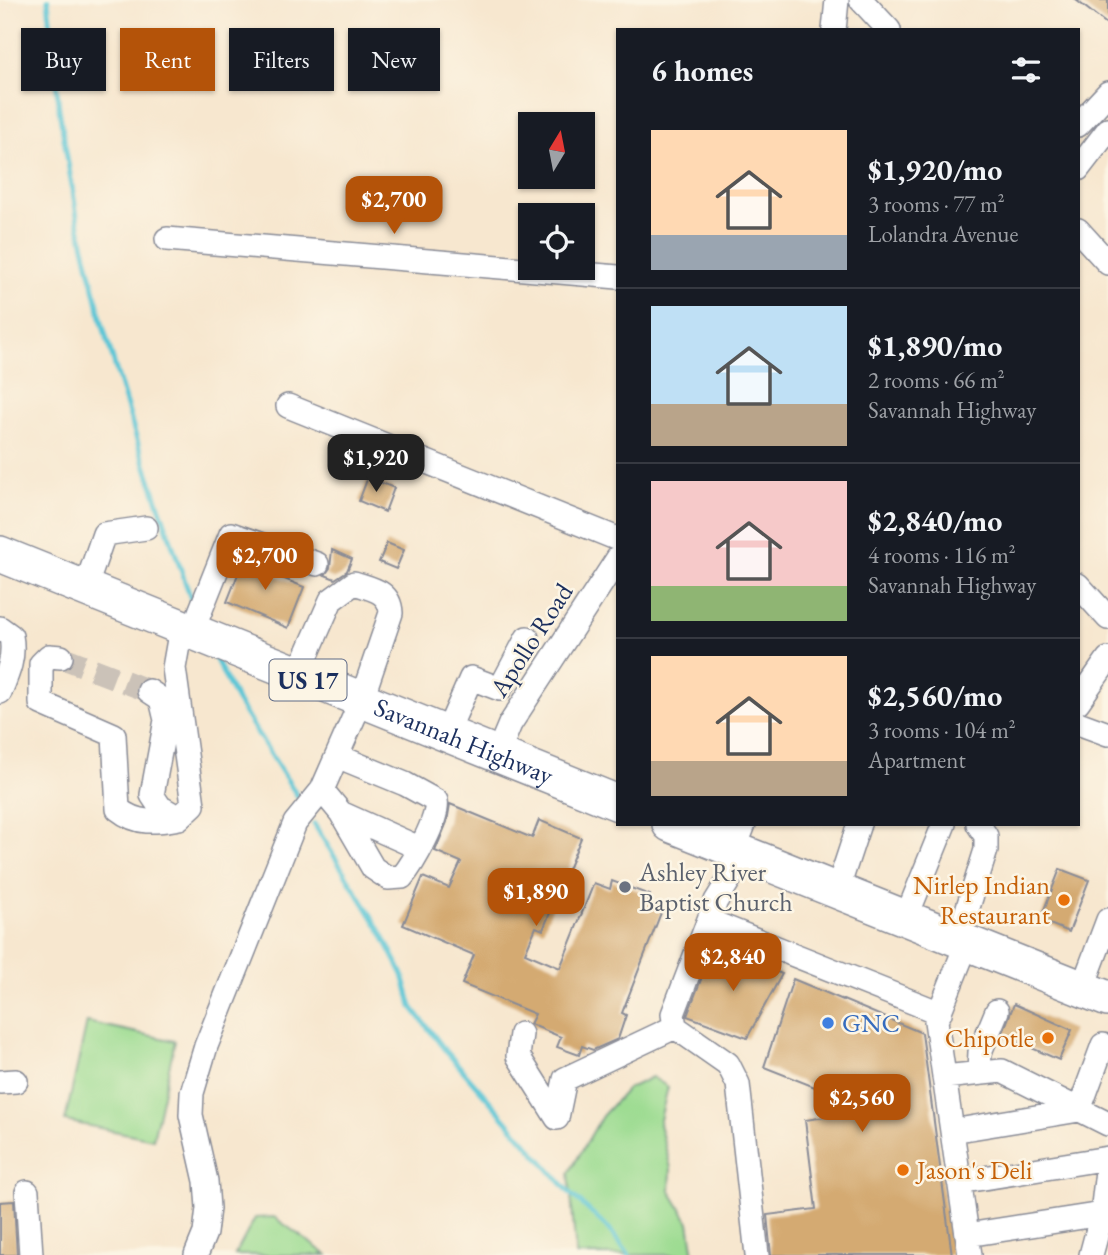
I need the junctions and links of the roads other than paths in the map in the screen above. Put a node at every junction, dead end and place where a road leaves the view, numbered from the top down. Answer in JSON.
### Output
{"nodes":[{"id":1,"x":837,"y":0,"type":"edge"},
{"id":2,"x":860,"y":0,"type":"edge"},
{"id":3,"x":834,"y":28,"type":"edge"},
{"id":4,"x":887,"y":28,"type":"edge"},
{"id":5,"x":1108,"y":93,"type":"edge"},
{"id":6,"x":1082,"y":121,"type":"edge"},
{"id":7,"x":1107,"y":132,"type":"edge"},
{"id":8,"x":1080,"y":166,"type":"edge"},
{"id":9,"x":1080,"y":232,"type":"edge"},
{"id":10,"x":167,"y":239,"type":"dead end"},
{"id":11,"x":1108,"y":263,"type":"edge"},
{"id":12,"x":616,"y":277,"type":"edge"},
{"id":13,"x":288,"y":406,"type":"dead end"},
{"id":14,"x":146,"y":528,"type":"dead end"},
{"id":15,"x":616,"y":538,"type":"edge"},
{"id":16,"x":0,"y":554,"type":"edge"},
{"id":17,"x":616,"y":561,"type":"edge"},
{"id":18,"x":317,"y":564,"type":"dead end"},
{"id":19,"x":1080,"y":587,"type":"edge"},
{"id":20,"x":85,"y":589,"type":"junction"},
{"id":21,"x":1108,"y":618,"type":"edge"},
{"id":22,"x":0,"y":628,"type":"edge"},
{"id":23,"x":186,"y":630,"type":"junction"},
{"id":24,"x":527,"y":638,"type":"dead end"},
{"id":25,"x":61,"y":657,"type":"dead end"},
{"id":26,"x":1108,"y":659,"type":"edge"},
{"id":27,"x":298,"y":675,"type":"junction"},
{"id":28,"x":0,"y":691,"type":"edge"},
{"id":29,"x":149,"y":691,"type":"tunnel mouth"},
{"id":30,"x":1080,"y":699,"type":"edge"},
{"id":31,"x":360,"y":701,"type":"junction"},
{"id":32,"x":1080,"y":724,"type":"edge"},
{"id":33,"x":1108,"y":734,"type":"edge"},
{"id":34,"x":446,"y":735,"type":"junction"},
{"id":35,"x":498,"y":755,"type":"junction"},
{"id":36,"x":337,"y":756,"type":"junction"},
{"id":37,"x":322,"y":790,"type":"junction"},
{"id":38,"x":616,"y":802,"type":"edge"},
{"id":39,"x":341,"y":813,"type":"junction"},
{"id":40,"x":179,"y":818,"type":"junction"},
{"id":41,"x":858,"y":826,"type":"edge"},
{"id":42,"x":943,"y":826,"type":"edge"},
{"id":43,"x":979,"y":826,"type":"edge"},
{"id":44,"x":689,"y":828,"type":"edge"},
{"id":45,"x":741,"y":843,"type":"edge"},
{"id":46,"x":419,"y":848,"type":"junction"},
{"id":47,"x":836,"y":891,"type":"junction"},
{"id":48,"x":906,"y":918,"type":"junction"},
{"id":49,"x":1108,"y":920,"type":"edge"},
{"id":50,"x":709,"y":921,"type":"junction"},
{"id":51,"x":963,"y":941,"type":"junction"},
{"id":52,"x":1095,"y":994,"type":"edge"},
{"id":53,"x":997,"y":1011,"type":"dead end"},
{"id":54,"x":940,"y":1013,"type":"junction"},
{"id":55,"x":675,"y":1027,"type":"junction"},
{"id":56,"x":522,"y":1034,"type":"dead end"},
{"id":57,"x":1103,"y":1045,"type":"dead end"},
{"id":58,"x":979,"y":1071,"type":"junction"},
{"id":59,"x":944,"y":1077,"type":"junction"},
{"id":60,"x":1079,"y":1110,"type":"junction"},
{"id":61,"x":1108,"y":1124,"type":"edge"},
{"id":62,"x":952,"y":1131,"type":"junction"},
{"id":63,"x":1108,"y":1160,"type":"edge"},
{"id":64,"x":959,"y":1182,"type":"junction"},
{"id":65,"x":27,"y":1192,"type":"dead end"},
{"id":66,"x":1105,"y":1220,"type":"edge"},
{"id":67,"x":968,"y":1245,"type":"edge"},
{"id":68,"x":30,"y":1255,"type":"edge"},
{"id":69,"x":196,"y":1255,"type":"edge"},
{"id":70,"x":757,"y":1255,"type":"edge"},
{"id":71,"x":1093,"y":1255,"type":"edge"}],
"edges":[{"from":1,"to":3,"type":"street"},
{"from":2,"to":4,"type":"street"},
{"from":5,"to":6,"type":"street"},
{"from":6,"to":7,"type":"street"},
{"from":7,"to":8,"type":"street"},
{"from":9,"to":11,"type":"street"},
{"from":10,"to":12,"type":"street"},
{"from":13,"to":15,"type":"street"},
{"from":14,"to":20,"type":"street"},
{"from":16,"to":20,"type":"highway","name":"Savannah Highway","number":"US 17"},
{"from":17,"to":35,"type":"street","name":"Apollo Road"},
{"from":18,"to":23,"type":"street"},
{"from":19,"to":21,"type":"street"},
{"from":20,"to":23,"type":"highway","name":"Savannah Highway","number":"US 17"},
{"from":22,"to":28,"type":"street"},
{"from":23,"to":27,"type":"highway","name":"Savannah Highway","number":"US 17"},
{"from":23,"to":40,"type":"street"},
{"from":24,"to":34,"type":"street"},
{"from":25,"to":40,"type":"street"},
{"from":26,"to":30,"type":"street"},
{"from":27,"to":31,"type":"highway","name":"Savannah Highway","number":"US 17"},
{"from":27,"to":31,"type":"street"},
{"from":29,"to":40,"type":"street"},
{"from":31,"to":34,"type":"highway","name":"Savannah Highway","number":"US 17"},
{"from":31,"to":36,"type":"street"},
{"from":32,"to":33,"type":"street"},
{"from":34,"to":35,"type":"highway","name":"Savannah Highway","number":"US 17"},
{"from":35,"to":38,"type":"highway","name":"Savannah Highway","number":"US 17"},
{"from":36,"to":37,"type":"street"},
{"from":36,"to":46,"type":"street"},
{"from":37,"to":39,"type":"street"},
{"from":37,"to":69,"type":"street"},
{"from":39,"to":46,"type":"street"},
{"from":39,"to":46,"type":"street"},
{"from":41,"to":47,"type":"street"},
{"from":42,"to":48,"type":"street"},
{"from":43,"to":51,"type":"street"},
{"from":44,"to":45,"type":"highway"},
{"from":45,"to":47,"type":"highway"},
{"from":45,"to":50,"type":"street"},
{"from":47,"to":48,"type":"highway"},
{"from":48,"to":51,"type":"highway"},
{"from":49,"to":52,"type":"street"},
{"from":50,"to":54,"type":"street"},
{"from":50,"to":55,"type":"street"},
{"from":51,"to":52,"type":"highway"},
{"from":51,"to":54,"type":"street"},
{"from":53,"to":58,"type":"street"},
{"from":54,"to":59,"type":"street"},
{"from":55,"to":56,"type":"street"},
{"from":55,"to":70,"type":"street"},
{"from":57,"to":60,"type":"street"},
{"from":58,"to":59,"type":"street"},
{"from":58,"to":60,"type":"street"},
{"from":59,"to":62,"type":"street"},
{"from":60,"to":61,"type":"street"},
{"from":60,"to":62,"type":"street"},
{"from":62,"to":64,"type":"street"},
{"from":63,"to":64,"type":"street"},
{"from":63,"to":66,"type":"street"},
{"from":64,"to":67,"type":"street"},
{"from":65,"to":68,"type":"street"},
{"from":66,"to":67,"type":"street"},
{"from":66,"to":71,"type":"street"}]}
